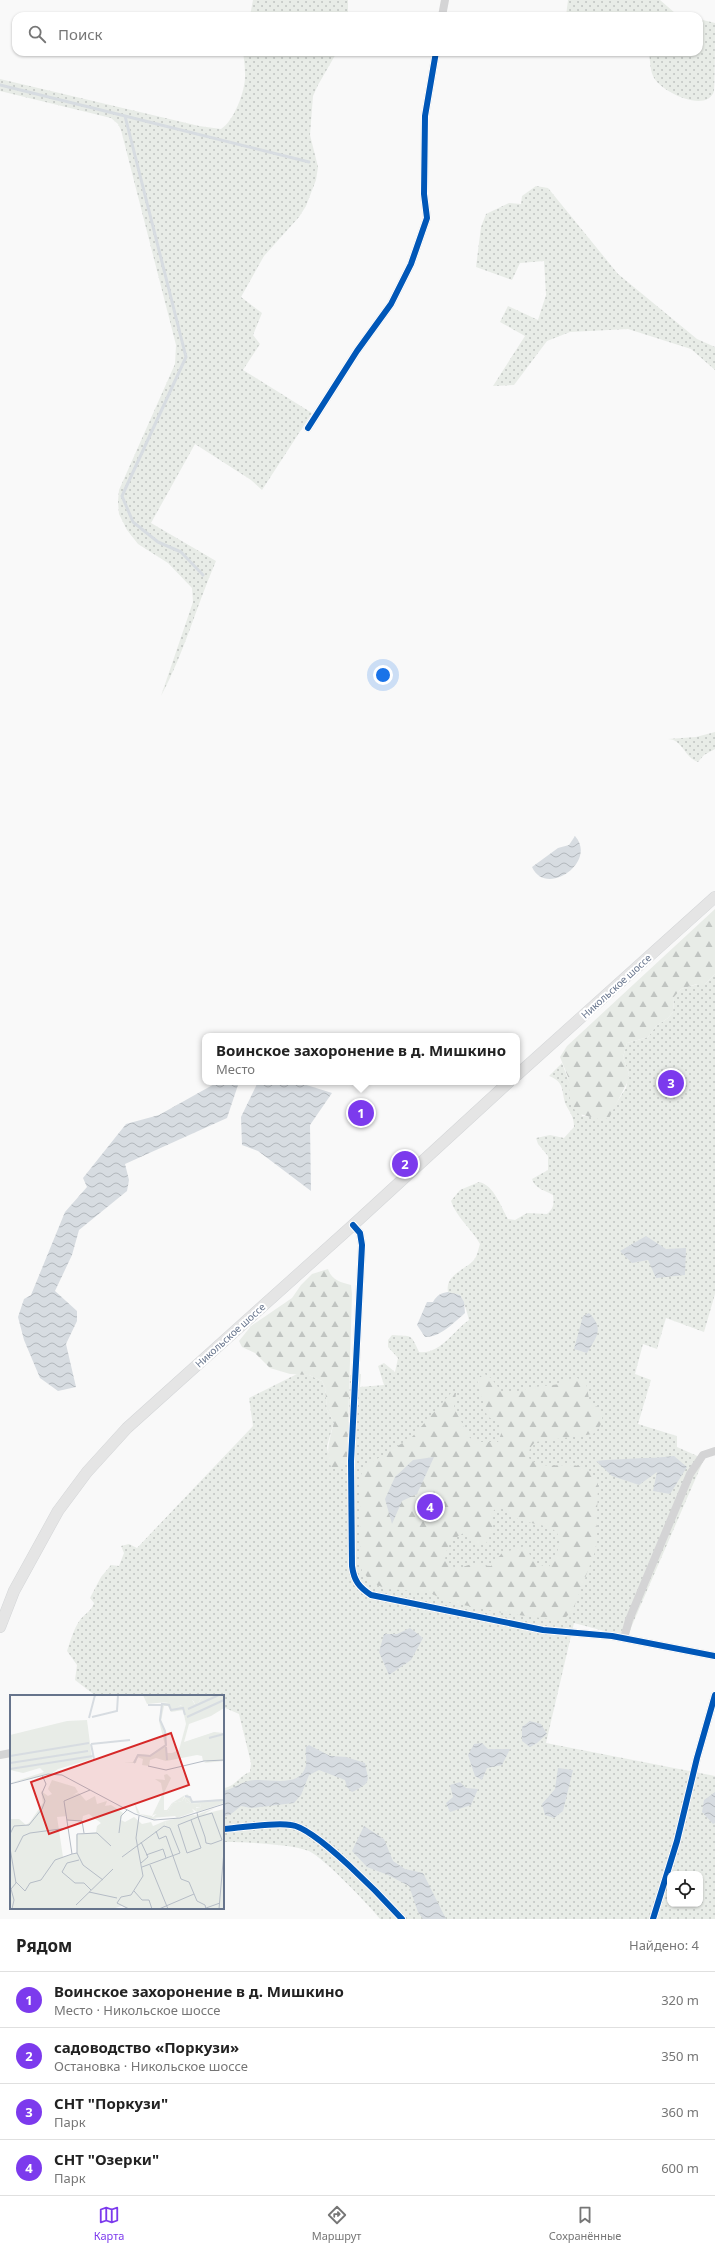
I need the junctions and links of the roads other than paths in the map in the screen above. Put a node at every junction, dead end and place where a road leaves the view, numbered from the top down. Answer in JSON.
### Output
{"nodes":[{"id":1,"x":445,"y":0,"type":"edge"},
{"id":2,"x":443,"y":12,"type":"edge"},
{"id":3,"x":435,"y":56,"type":"edge"},
{"id":4,"x":308,"y":428,"type":"dead end"},
{"id":5,"x":715,"y":897,"type":"edge"},
{"id":6,"x":520,"y":1072,"type":"edge"},
{"id":7,"x":506,"y":1085,"type":"edge"},
{"id":8,"x":353,"y":1225,"type":"junction"},
{"id":9,"x":715,"y":1450,"type":"edge"},
{"id":10,"x":0,"y":1627,"type":"edge"},
{"id":11,"x":624,"y":1638,"type":"junction"},
{"id":12,"x":715,"y":1656,"type":"edge"},
{"id":13,"x":715,"y":1695,"type":"edge"},
{"id":14,"x":10,"y":1753,"type":"edge"},
{"id":15,"x":0,"y":1755,"type":"edge"},
{"id":16,"x":224,"y":1829,"type":"edge"},
{"id":17,"x":402,"y":1919,"type":"edge"},
{"id":18,"x":653,"y":1919,"type":"edge"}],
"edges":[{"from":1,"to":2,"type":"street"},
{"from":3,"to":4,"type":"street"},
{"from":5,"to":6,"type":"main road","name":"Никольское шоссе"},
{"from":7,"to":8,"type":"main road","name":"Никольское шоссе"},
{"from":8,"to":10,"type":"main road","name":"Никольское шоссе"},
{"from":8,"to":11,"type":"street"},
{"from":9,"to":11,"type":"street"},
{"from":11,"to":12,"type":"street"},
{"from":13,"to":18,"type":"street"},
{"from":14,"to":15,"type":"street"},
{"from":16,"to":17,"type":"street"}]}
